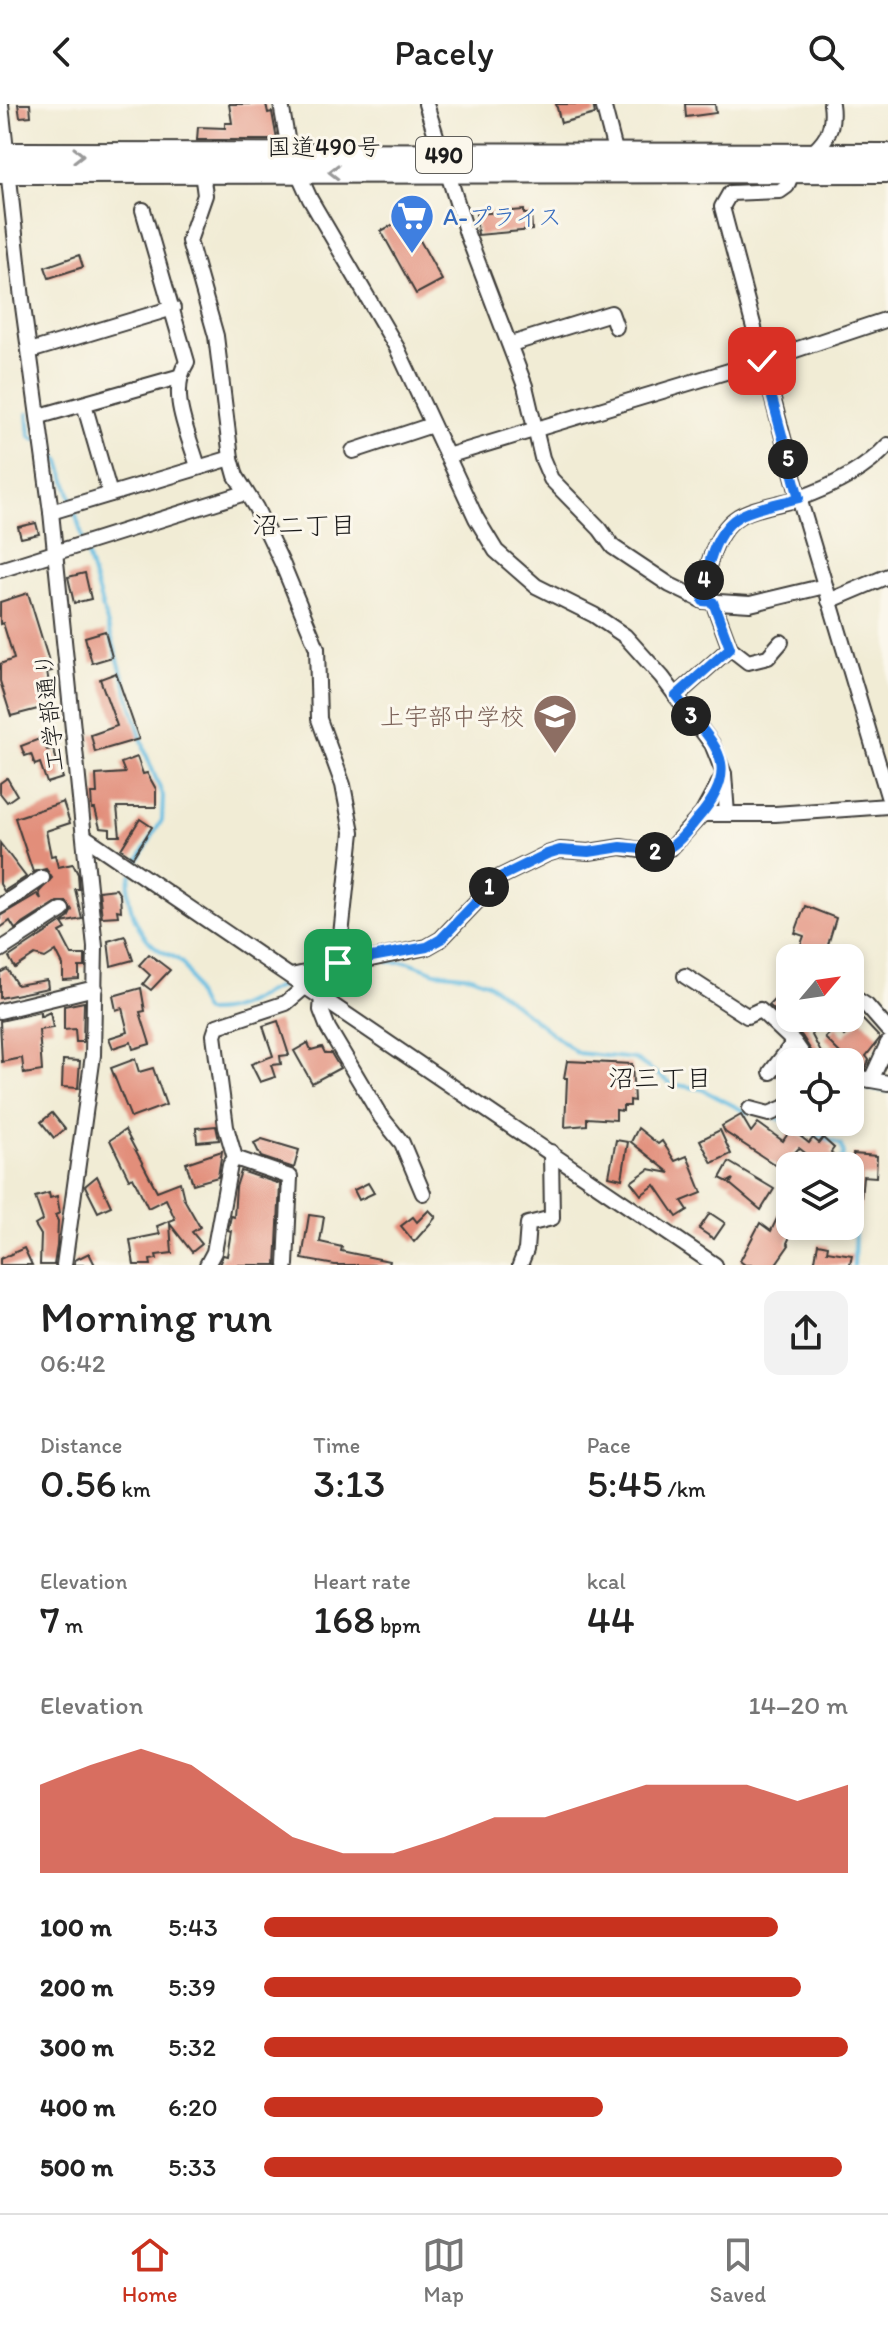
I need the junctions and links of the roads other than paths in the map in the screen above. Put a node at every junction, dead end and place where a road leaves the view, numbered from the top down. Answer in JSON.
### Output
{"nodes":[{"id":1,"x":1,"y":104,"type":"edge"},
{"id":2,"x":281,"y":104,"type":"edge"},
{"id":3,"x":426,"y":104,"type":"edge"},
{"id":4,"x":603,"y":104,"type":"edge"},
{"id":5,"x":831,"y":104,"type":"edge"},
{"id":6,"x":815,"y":155,"type":"junction"},
{"id":7,"x":888,"y":155,"type":"edge"},
{"id":8,"x":3,"y":163,"type":"edge"},
{"id":9,"x":446,"y":163,"type":"junction"},
{"id":10,"x":618,"y":163,"type":"junction"},
{"id":11,"x":201,"y":164,"type":"junction"},
{"id":12,"x":294,"y":164,"type":"junction"},
{"id":13,"x":792,"y":171,"type":"junction"},
{"id":14,"x":888,"y":171,"type":"edge"},
{"id":15,"x":143,"y":210,"type":"dead end"},
{"id":16,"x":580,"y":305,"type":"dead end"},
{"id":17,"x":173,"y":308,"type":"junction"},
{"id":18,"x":888,"y":319,"type":"edge"},
{"id":19,"x":531,"y":320,"type":"dead end"},
{"id":20,"x":585,"y":321,"type":"junction"},
{"id":21,"x":616,"y":327,"type":"dead end"},
{"id":22,"x":535,"y":336,"type":"junction"},
{"id":23,"x":511,"y":344,"type":"junction"},
{"id":24,"x":30,"y":351,"type":"junction"},
{"id":25,"x":762,"y":361,"type":"junction"},
{"id":26,"x":178,"y":377,"type":"junction"},
{"id":27,"x":84,"y":404,"type":"junction"},
{"id":28,"x":40,"y":416,"type":"junction"},
{"id":29,"x":432,"y":425,"type":"junction"},
{"id":30,"x":537,"y":429,"type":"junction"},
{"id":31,"x":888,"y":445,"type":"edge"},
{"id":32,"x":353,"y":451,"type":"dead end"},
{"id":33,"x":447,"y":456,"type":"junction"},
{"id":34,"x":231,"y":458,"type":"junction"},
{"id":35,"x":198,"y":467,"type":"junction"},
{"id":36,"x":245,"y":493,"type":"junction"},
{"id":37,"x":110,"y":494,"type":"junction"},
{"id":38,"x":799,"y":498,"type":"junction"},
{"id":39,"x":51,"y":512,"type":"junction"},
{"id":40,"x":54,"y":551,"type":"junction"},
{"id":41,"x":0,"y":570,"type":"edge"},
{"id":42,"x":888,"y":576,"type":"edge"},
{"id":43,"x":827,"y":594,"type":"junction"},
{"id":44,"x":708,"y":601,"type":"junction"},
{"id":45,"x":781,"y":642,"type":"dead end"},
{"id":46,"x":730,"y":648,"type":"junction"},
{"id":47,"x":676,"y":696,"type":"junction"},
{"id":48,"x":724,"y":774,"type":"junction"},
{"id":49,"x":888,"y":796,"type":"edge"},
{"id":50,"x":888,"y":806,"type":"edge"},
{"id":51,"x":702,"y":814,"type":"junction"},
{"id":52,"x":727,"y":814,"type":"junction"},
{"id":53,"x":85,"y":837,"type":"junction"},
{"id":54,"x":42,"y":878,"type":"dead end"},
{"id":55,"x":0,"y":906,"type":"edge"},
{"id":56,"x":62,"y":910,"type":"dead end"},
{"id":57,"x":0,"y":950,"type":"edge"},
{"id":58,"x":338,"y":963,"type":"junction"},
{"id":59,"x":291,"y":976,"type":"junction"},
{"id":60,"x":685,"y":976,"type":"dead end"},
{"id":61,"x":306,"y":986,"type":"junction"},
{"id":62,"x":95,"y":988,"type":"junction"},
{"id":63,"x":322,"y":997,"type":"junction"},
{"id":64,"x":864,"y":1004,"type":"edge"},
{"id":65,"x":0,"y":1011,"type":"edge"},
{"id":66,"x":888,"y":1030,"type":"edge"},
{"id":67,"x":794,"y":1042,"type":"junction"},
{"id":68,"x":888,"y":1043,"type":"edge"},
{"id":69,"x":798,"y":1048,"type":"edge"},
{"id":70,"x":771,"y":1072,"type":"dead end"},
{"id":71,"x":864,"y":1079,"type":"edge"},
{"id":72,"x":871,"y":1080,"type":"junction"},
{"id":73,"x":888,"y":1083,"type":"edge"},
{"id":74,"x":750,"y":1109,"type":"dead end"},
{"id":75,"x":776,"y":1111,"type":"edge"},
{"id":76,"x":551,"y":1152,"type":"junction"},
{"id":77,"x":235,"y":1158,"type":"junction"},
{"id":78,"x":423,"y":1193,"type":"dead end"},
{"id":79,"x":64,"y":1265,"type":"edge"},
{"id":80,"x":207,"y":1265,"type":"edge"},
{"id":81,"x":286,"y":1265,"type":"edge"},
{"id":82,"x":520,"y":1265,"type":"edge"},
{"id":83,"x":715,"y":1265,"type":"edge"}],
"edges":[{"from":1,"to":8,"type":"street","name":"工学部通り"},
{"from":2,"to":12,"type":"street"},
{"from":3,"to":9,"type":"street"},
{"from":4,"to":10,"type":"street"},
{"from":5,"to":6,"type":"street"},
{"from":6,"to":7,"type":"highway","name":"国道490号","number":"490"},
{"from":6,"to":10,"type":"highway","name":"国道490号","number":"490"},
{"from":6,"to":13,"type":"street"},
{"from":8,"to":11,"type":"highway","name":"国道490号","number":"490"},
{"from":8,"to":24,"type":"street","name":"工学部通り"},
{"from":9,"to":10,"type":"highway","name":"国道490号","number":"490"},
{"from":9,"to":12,"type":"highway","name":"国道490号","number":"490"},
{"from":9,"to":23,"type":"street"},
{"from":10,"to":13,"type":"highway","name":"国道490号","number":"490"},
{"from":11,"to":12,"type":"highway","name":"国道490号","number":"490"},
{"from":11,"to":34,"type":"street"},
{"from":12,"to":29,"type":"street"},
{"from":13,"to":14,"type":"highway","name":"国道490号","number":"490"},
{"from":13,"to":25,"type":"street"},
{"from":15,"to":17,"type":"street"},
{"from":16,"to":20,"type":"street"},
{"from":17,"to":24,"type":"street"},
{"from":17,"to":26,"type":"street"},
{"from":18,"to":25,"type":"street"},
{"from":19,"to":22,"type":"street"},
{"from":20,"to":21,"type":"street"},
{"from":20,"to":22,"type":"street"},
{"from":22,"to":23,"type":"street"},
{"from":23,"to":30,"type":"street"},
{"from":24,"to":28,"type":"street","name":"工学部通り"},
{"from":25,"to":30,"type":"street"},
{"from":25,"to":38,"type":"street"},
{"from":26,"to":27,"type":"street"},
{"from":26,"to":35,"type":"street"},
{"from":27,"to":28,"type":"street"},
{"from":27,"to":37,"type":"street"},
{"from":28,"to":39,"type":"street","name":"工学部通り"},
{"from":29,"to":32,"type":"street"},
{"from":29,"to":33,"type":"street"},
{"from":30,"to":33,"type":"street"},
{"from":30,"to":44,"type":"street"},
{"from":31,"to":38,"type":"street"},
{"from":33,"to":47,"type":"street"},
{"from":34,"to":35,"type":"street"},
{"from":34,"to":36,"type":"street"},
{"from":35,"to":37,"type":"street"},
{"from":36,"to":40,"type":"street"},
{"from":36,"to":58,"type":"street"},
{"from":37,"to":39,"type":"street"},
{"from":38,"to":43,"type":"street"},
{"from":38,"to":44,"type":"street"},
{"from":39,"to":40,"type":"street","name":"工学部通り"},
{"from":40,"to":41,"type":"street"},
{"from":40,"to":53,"type":"street","name":"工学部通り"},
{"from":42,"to":43,"type":"street"},
{"from":43,"to":44,"type":"street"},
{"from":43,"to":49,"type":"street"},
{"from":44,"to":46,"type":"street"},
{"from":45,"to":46,"type":"street"},
{"from":46,"to":47,"type":"street"},
{"from":47,"to":48,"type":"street"},
{"from":48,"to":51,"type":"street"},
{"from":48,"to":52,"type":"street"},
{"from":50,"to":52,"type":"street"},
{"from":51,"to":52,"type":"street"},
{"from":51,"to":58,"type":"street"},
{"from":53,"to":59,"type":"street"},
{"from":53,"to":62,"type":"street","name":"工学部通り"},
{"from":54,"to":55,"type":"street"},
{"from":56,"to":57,"type":"street"},
{"from":58,"to":59,"type":"street"},
{"from":59,"to":61,"type":"street"},
{"from":60,"to":67,"type":"street"},
{"from":61,"to":63,"type":"street"},
{"from":61,"to":77,"type":"street"},
{"from":62,"to":65,"type":"street"},
{"from":62,"to":79,"type":"street","name":"工学部通り"},
{"from":63,"to":76,"type":"street"},
{"from":63,"to":78,"type":"street"},
{"from":64,"to":66,"type":"street"},
{"from":67,"to":69,"type":"street"},
{"from":67,"to":70,"type":"street"},
{"from":68,"to":72,"type":"street"},
{"from":71,"to":72,"type":"street"},
{"from":72,"to":73,"type":"street"},
{"from":74,"to":75,"type":"street"},
{"from":76,"to":82,"type":"street"},
{"from":76,"to":83,"type":"street"},
{"from":77,"to":80,"type":"street"},
{"from":77,"to":81,"type":"street"}]}
